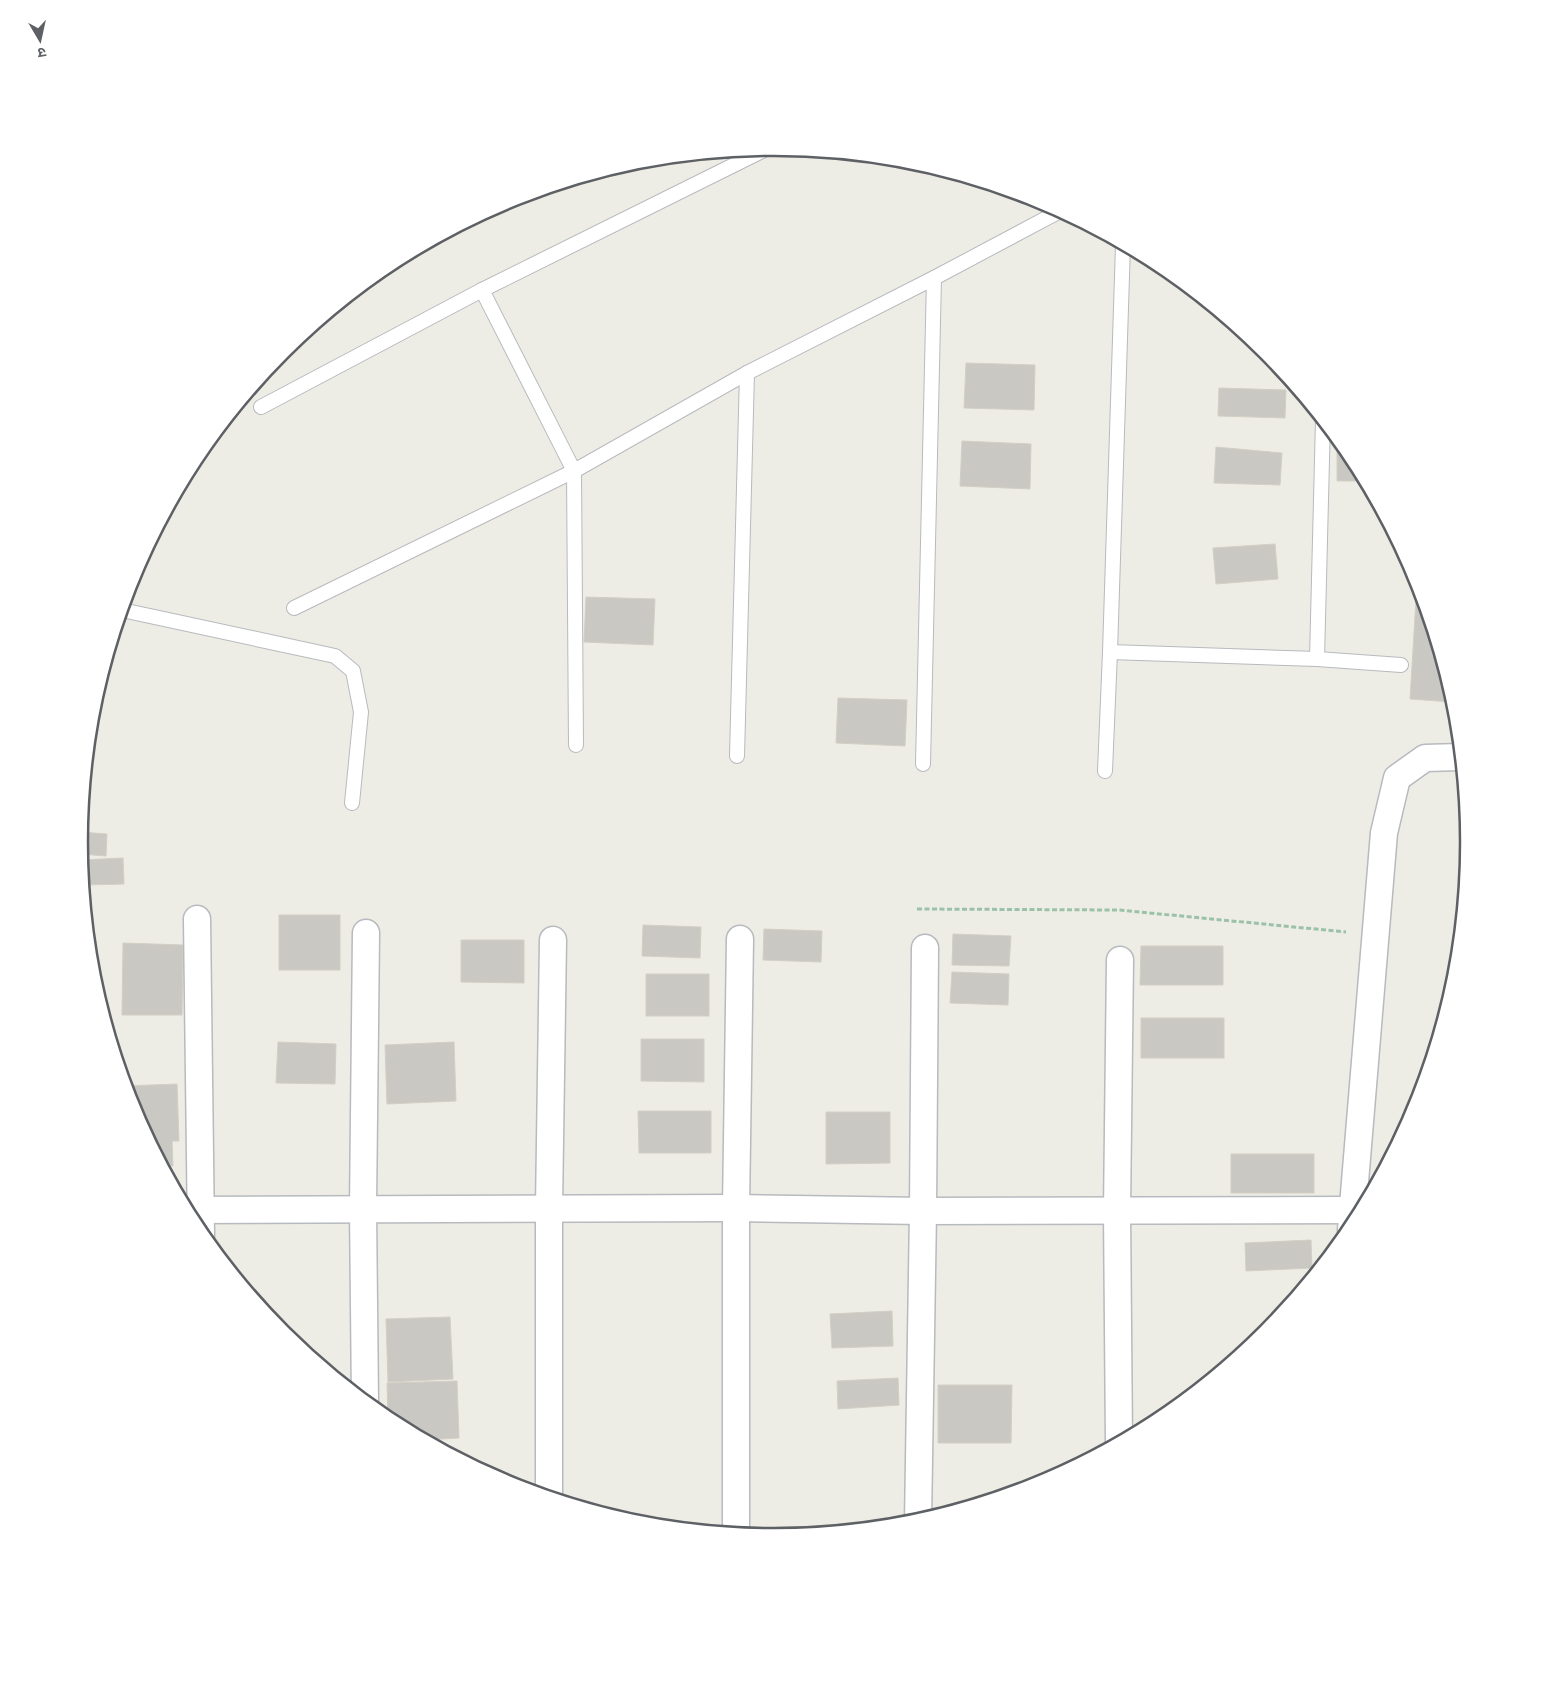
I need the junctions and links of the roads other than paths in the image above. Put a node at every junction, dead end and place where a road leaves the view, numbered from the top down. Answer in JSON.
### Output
{"nodes":[{"id":1,"x":751,"y":157,"type":"edge"},
{"id":2,"x":1052,"y":215,"type":"edge"},
{"id":3,"x":1123,"y":252,"type":"edge"},
{"id":4,"x":934,"y":278,"type":"junction"},
{"id":5,"x":482,"y":290,"type":"junction"},
{"id":6,"x":747,"y":373,"type":"junction"},
{"id":7,"x":261,"y":408,"type":"dead end"},
{"id":8,"x":1323,"y":430,"type":"edge"},
{"id":9,"x":574,"y":472,"type":"junction"},
{"id":10,"x":294,"y":608,"type":"dead end"},
{"id":11,"x":128,"y":611,"type":"edge"},
{"id":12,"x":1110,"y":652,"type":"junction"},
{"id":13,"x":1317,"y":658,"type":"junction"},
{"id":14,"x":1400,"y":665,"type":"dead end"},
{"id":15,"x":576,"y":745,"type":"dead end"},
{"id":16,"x":737,"y":756,"type":"dead end"},
{"id":17,"x":1455,"y":757,"type":"edge"},
{"id":18,"x":923,"y":764,"type":"dead end"},
{"id":19,"x":1105,"y":771,"type":"dead end"},
{"id":20,"x":352,"y":803,"type":"dead end"},
{"id":21,"x":198,"y":919,"type":"dead end"},
{"id":22,"x":366,"y":933,"type":"dead end"},
{"id":23,"x":740,"y":939,"type":"dead end"},
{"id":24,"x":553,"y":940,"type":"dead end"},
{"id":25,"x":925,"y":948,"type":"dead end"},
{"id":26,"x":1120,"y":960,"type":"dead end"},
{"id":27,"x":363,"y":1208,"type":"junction"},
{"id":28,"x":549,"y":1208,"type":"junction"},
{"id":29,"x":736,"y":1208,"type":"junction"},
{"id":30,"x":1117,"y":1211,"type":"junction"},
{"id":31,"x":923,"y":1212,"type":"junction"},
{"id":32,"x":1353,"y":1212,"type":"edge"},
{"id":33,"x":196,"y":1213,"type":"edge"},
{"id":34,"x":199,"y":1218,"type":"edge"},
{"id":35,"x":1348,"y":1220,"type":"edge"},
{"id":36,"x":365,"y":1393,"type":"edge"},
{"id":37,"x":1119,"y":1436,"type":"edge"},
{"id":38,"x":549,"y":1491,"type":"edge"},
{"id":39,"x":918,"y":1514,"type":"edge"},
{"id":40,"x":736,"y":1528,"type":"edge"}],
"edges":[{"from":1,"to":5,"type":"lane"},
{"from":2,"to":4,"type":"lane"},
{"from":3,"to":12,"type":"lane"},
{"from":4,"to":6,"type":"lane"},
{"from":4,"to":18,"type":"lane"},
{"from":5,"to":7,"type":"lane"},
{"from":5,"to":9,"type":"lane"},
{"from":6,"to":9,"type":"lane"},
{"from":6,"to":16,"type":"lane"},
{"from":8,"to":13,"type":"lane"},
{"from":9,"to":10,"type":"lane"},
{"from":9,"to":15,"type":"lane"},
{"from":11,"to":20,"type":"lane"},
{"from":12,"to":13,"type":"lane"},
{"from":12,"to":19,"type":"lane"},
{"from":13,"to":14,"type":"lane"},
{"from":17,"to":32,"type":"street"},
{"from":21,"to":33,"type":"street"},
{"from":22,"to":27,"type":"street"},
{"from":23,"to":29,"type":"street"},
{"from":24,"to":28,"type":"street"},
{"from":25,"to":31,"type":"street"},
{"from":26,"to":30,"type":"street"},
{"from":27,"to":28,"type":"street"},
{"from":27,"to":34,"type":"street"},
{"from":27,"to":36,"type":"street"},
{"from":28,"to":29,"type":"street"},
{"from":28,"to":38,"type":"street"},
{"from":29,"to":31,"type":"street"},
{"from":29,"to":40,"type":"street"},
{"from":30,"to":31,"type":"street"},
{"from":30,"to":35,"type":"street"},
{"from":30,"to":37,"type":"street"},
{"from":31,"to":39,"type":"street"}]}
